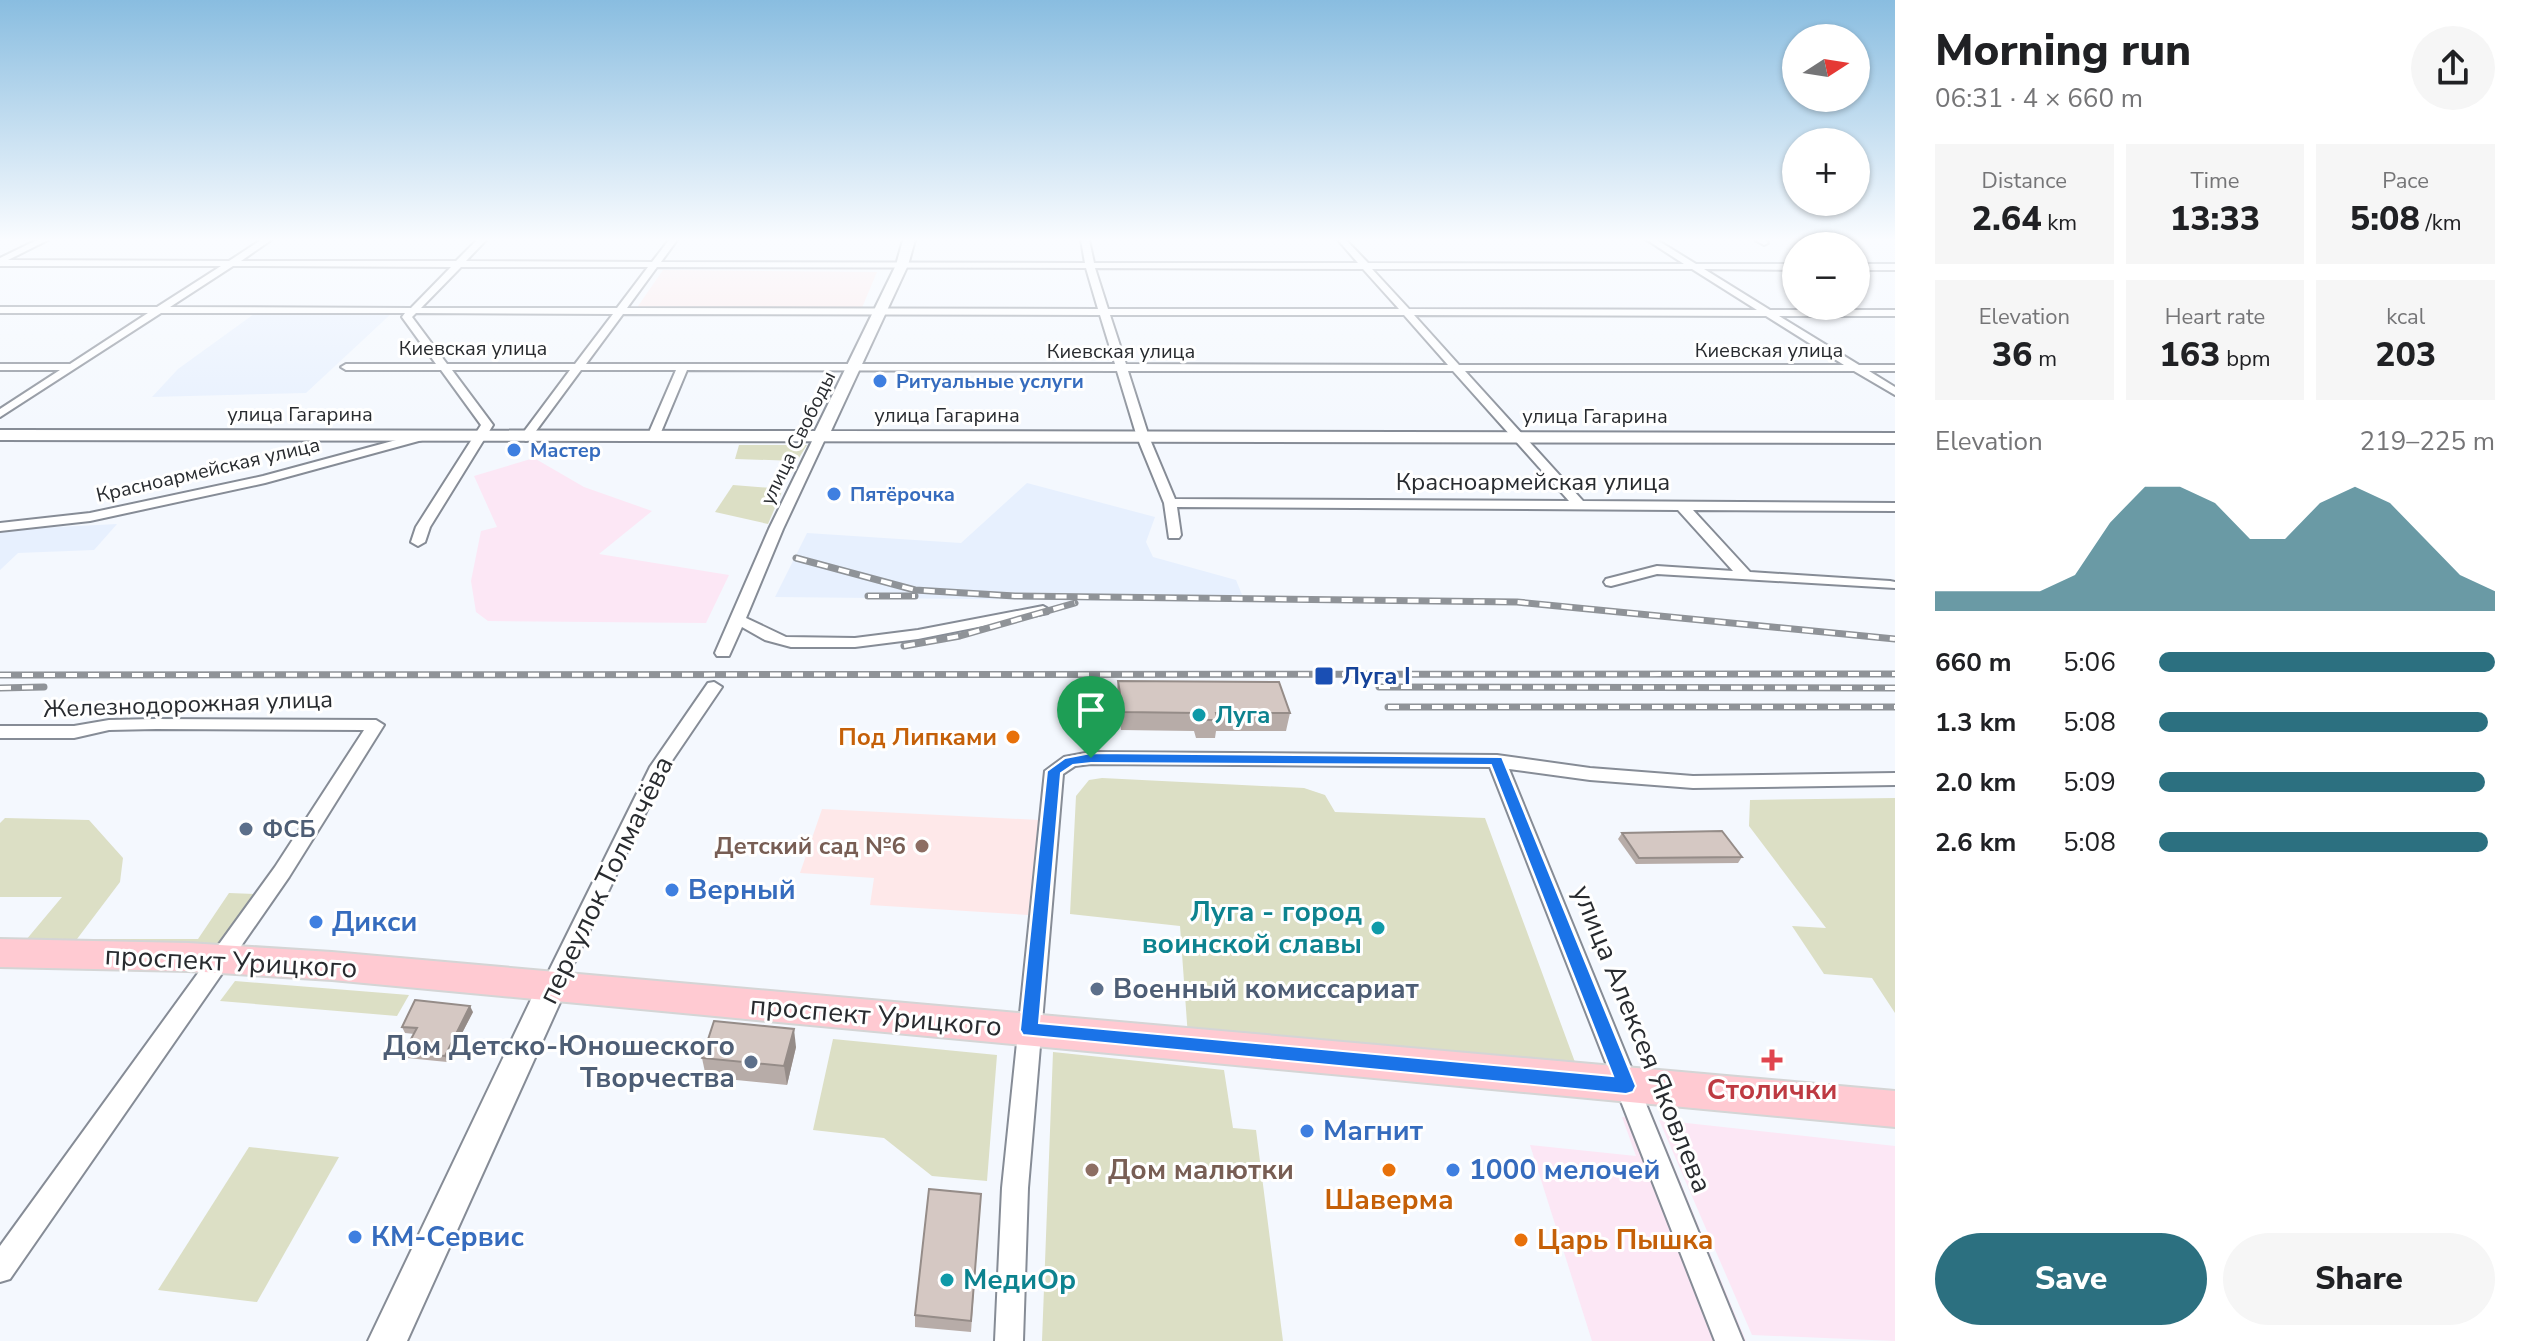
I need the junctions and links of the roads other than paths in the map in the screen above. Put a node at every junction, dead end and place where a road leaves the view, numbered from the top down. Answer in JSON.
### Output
{"nodes":[{"id":1,"x":172,"y":303,"type":"edge"},
{"id":2,"x":418,"y":303,"type":"edge"},
{"id":3,"x":626,"y":303,"type":"edge"},
{"id":4,"x":885,"y":303,"type":"edge"},
{"id":5,"x":1102,"y":303,"type":"edge"},
{"id":6,"x":1397,"y":303,"type":"edge"},
{"id":7,"x":1750,"y":303,"type":"edge"},
{"id":8,"x":0,"y":310,"type":"edge"},
{"id":9,"x":161,"y":310,"type":"junction"},
{"id":10,"x":410,"y":310,"type":"junction"},
{"id":11,"x":621,"y":310,"type":"junction"},
{"id":12,"x":881,"y":311,"type":"junction"},
{"id":13,"x":1105,"y":312,"type":"junction"},
{"id":14,"x":1405,"y":313,"type":"junction"},
{"id":15,"x":1766,"y":313,"type":"junction"},
{"id":16,"x":1895,"y":313,"type":"edge"},
{"id":17,"x":444,"y":366,"type":"junction"},
{"id":18,"x":579,"y":366,"type":"junction"},
{"id":19,"x":0,"y":367,"type":"edge"},
{"id":20,"x":72,"y":367,"type":"junction"},
{"id":21,"x":346,"y":367,"type":"dead end"},
{"id":22,"x":683,"y":367,"type":"junction"},
{"id":23,"x":1854,"y":367,"type":"junction"},
{"id":24,"x":1456,"y":368,"type":"junction"},
{"id":25,"x":1895,"y":368,"type":"edge"},
{"id":26,"x":1125,"y":369,"type":"junction"},
{"id":27,"x":855,"y":370,"type":"junction"},
{"id":28,"x":1895,"y":392,"type":"edge"},
{"id":29,"x":0,"y":414,"type":"edge"},
{"id":30,"x":0,"y":435,"type":"edge"},
{"id":31,"x":422,"y":437,"type":"junction"},
{"id":32,"x":478,"y":437,"type":"junction"},
{"id":33,"x":526,"y":437,"type":"junction"},
{"id":34,"x":653,"y":437,"type":"junction"},
{"id":35,"x":820,"y":437,"type":"junction"},
{"id":36,"x":1143,"y":437,"type":"junction"},
{"id":37,"x":1519,"y":438,"type":"junction"},
{"id":38,"x":1895,"y":438,"type":"edge"},
{"id":39,"x":1170,"y":503,"type":"junction"},
{"id":40,"x":1578,"y":504,"type":"junction"},
{"id":41,"x":1681,"y":505,"type":"junction"},
{"id":42,"x":1895,"y":507,"type":"edge"},
{"id":43,"x":0,"y":527,"type":"edge"},
{"id":44,"x":1174,"y":535,"type":"dead end"},
{"id":45,"x":418,"y":542,"type":"dead end"},
{"id":46,"x":1746,"y":576,"type":"junction"},
{"id":47,"x":1611,"y":582,"type":"dead end"},
{"id":48,"x":1890,"y":585,"type":"dead end"},
{"id":49,"x":1043,"y":610,"type":"dead end"},
{"id":50,"x":739,"y":620,"type":"junction"},
{"id":51,"x":723,"y":653,"type":"dead end"},
{"id":52,"x":714,"y":687,"type":"dead end"},
{"id":53,"x":0,"y":732,"type":"edge"},
{"id":54,"x":1497,"y":761,"type":"junction"},
{"id":55,"x":1895,"y":779,"type":"edge"},
{"id":56,"x":0,"y":953,"type":"edge"},
{"id":57,"x":220,"y":958,"type":"junction"},
{"id":58,"x":552,"y":987,"type":"junction"},
{"id":59,"x":1029,"y":1030,"type":"junction"},
{"id":60,"x":1626,"y":1086,"type":"junction"},
{"id":61,"x":1895,"y":1109,"type":"edge"},
{"id":62,"x":0,"y":1269,"type":"edge"},
{"id":63,"x":387,"y":1341,"type":"edge"},
{"id":64,"x":1009,"y":1341,"type":"edge"},
{"id":65,"x":1729,"y":1341,"type":"edge"}],
"edges":[{"from":1,"to":9,"type":"street"},
{"from":2,"to":10,"type":"street"},
{"from":3,"to":11,"type":"street"},
{"from":4,"to":12,"type":"street","name":"улица Свободы"},
{"from":5,"to":13,"type":"street"},
{"from":6,"to":14,"type":"street"},
{"from":7,"to":15,"type":"street"},
{"from":8,"to":9,"type":"street"},
{"from":9,"to":10,"type":"street"},
{"from":9,"to":20,"type":"street"},
{"from":10,"to":11,"type":"street"},
{"from":10,"to":17,"type":"street"},
{"from":11,"to":12,"type":"street"},
{"from":11,"to":18,"type":"street"},
{"from":12,"to":13,"type":"street"},
{"from":12,"to":27,"type":"street","name":"улица Свободы"},
{"from":13,"to":14,"type":"street"},
{"from":13,"to":26,"type":"street"},
{"from":14,"to":15,"type":"street"},
{"from":14,"to":24,"type":"street"},
{"from":15,"to":16,"type":"street"},
{"from":15,"to":23,"type":"street"},
{"from":17,"to":18,"type":"street","name":"Киевская улица"},
{"from":17,"to":21,"type":"street","name":"Киевская улица"},
{"from":17,"to":32,"type":"street"},
{"from":18,"to":22,"type":"street","name":"Киевская улица"},
{"from":18,"to":33,"type":"street"},
{"from":19,"to":20,"type":"street"},
{"from":20,"to":29,"type":"street"},
{"from":22,"to":27,"type":"street","name":"Киевская улица"},
{"from":22,"to":34,"type":"street"},
{"from":23,"to":24,"type":"street","name":"Киевская улица"},
{"from":23,"to":25,"type":"street","name":"Киевская улица"},
{"from":23,"to":28,"type":"street"},
{"from":24,"to":26,"type":"street","name":"Киевская улица"},
{"from":24,"to":37,"type":"street"},
{"from":26,"to":27,"type":"street","name":"Киевская улица"},
{"from":26,"to":36,"type":"street"},
{"from":27,"to":35,"type":"street","name":"улица Свободы"},
{"from":30,"to":31,"type":"street","name":"улица Гагарина"},
{"from":31,"to":32,"type":"street","name":"улица Гагарина"},
{"from":31,"to":43,"type":"street","name":"Красноармейская улица"},
{"from":32,"to":33,"type":"street","name":"улица Гагарина"},
{"from":32,"to":45,"type":"street"},
{"from":33,"to":34,"type":"street","name":"улица Гагарина"},
{"from":34,"to":35,"type":"street","name":"улица Гагарина"},
{"from":35,"to":36,"type":"street","name":"улица Гагарина"},
{"from":35,"to":50,"type":"street","name":"улица Свободы"},
{"from":36,"to":37,"type":"street","name":"улица Гагарина"},
{"from":36,"to":39,"type":"street"},
{"from":37,"to":38,"type":"street","name":"улица Гагарина"},
{"from":37,"to":40,"type":"street"},
{"from":39,"to":40,"type":"street","name":"Красноармейская улица"},
{"from":39,"to":44,"type":"street"},
{"from":40,"to":41,"type":"street","name":"Красноармейская улица"},
{"from":41,"to":42,"type":"street","name":"Красноармейская улица"},
{"from":41,"to":46,"type":"street"},
{"from":46,"to":47,"type":"street"},
{"from":46,"to":48,"type":"street"},
{"from":49,"to":50,"type":"street"},
{"from":50,"to":51,"type":"street","name":"улица Свободы"},
{"from":52,"to":58,"type":"street","name":"переулок Толмачёва"},
{"from":53,"to":57,"type":"street","name":"Железнодорожная улица"},
{"from":54,"to":55,"type":"street"},
{"from":54,"to":59,"type":"street"},
{"from":54,"to":60,"type":"street","name":"улица Алексея Яковлева"},
{"from":56,"to":57,"type":"main road","name":"проспект Урицкого"},
{"from":57,"to":58,"type":"main road","name":"проспект Урицкого"},
{"from":57,"to":62,"type":"street"},
{"from":58,"to":59,"type":"main road","name":"проспект Урицкого"},
{"from":58,"to":63,"type":"street","name":"переулок Толмачёва"},
{"from":59,"to":60,"type":"main road","name":"проспект Урицкого"},
{"from":59,"to":64,"type":"street"},
{"from":60,"to":61,"type":"main road","name":"проспект Урицкого"},
{"from":60,"to":65,"type":"street","name":"улица Алексея Яковлева"}]}
